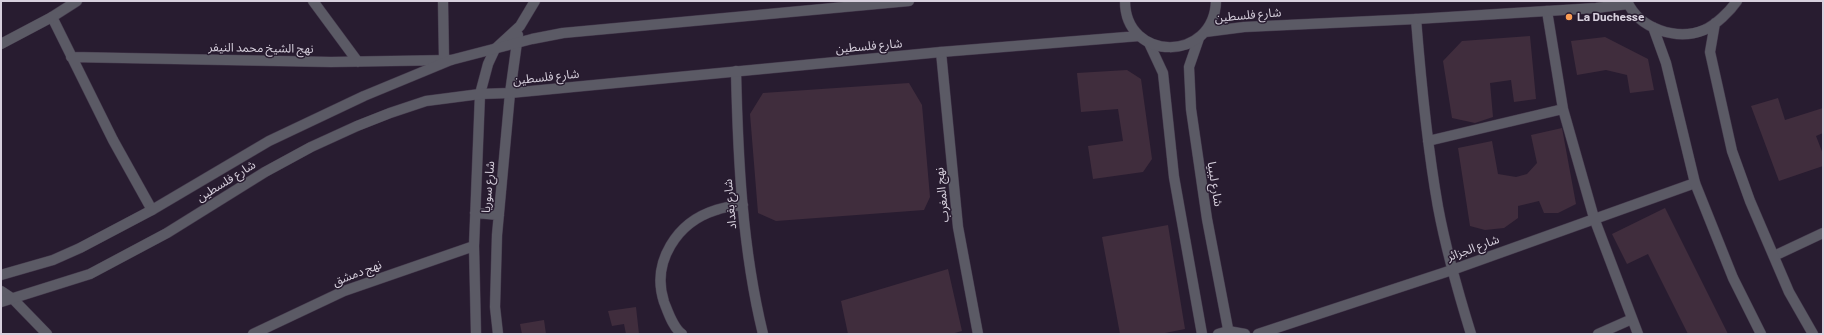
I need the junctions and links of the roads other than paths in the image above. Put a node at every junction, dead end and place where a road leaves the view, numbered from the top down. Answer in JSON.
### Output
{"nodes":[{"id":1,"x":77,"y":1,"type":"edge"},
{"id":2,"x":313,"y":1,"type":"edge"},
{"id":3,"x":443,"y":1,"type":"edge"},
{"id":4,"x":535,"y":1,"type":"edge"},
{"id":5,"x":909,"y":1,"type":"edge"},
{"id":6,"x":1126,"y":1,"type":"edge"},
{"id":7,"x":1216,"y":1,"type":"edge"},
{"id":8,"x":1627,"y":2,"type":"edge"},
{"id":9,"x":1739,"y":2,"type":"edge"},
{"id":10,"x":1547,"y":11,"type":"junction"},
{"id":11,"x":52,"y":17,"type":"junction"},
{"id":12,"x":1416,"y":19,"type":"junction"},
{"id":13,"x":1715,"y":23,"type":"junction"},
{"id":14,"x":520,"y":26,"type":"junction"},
{"id":15,"x":1654,"y":27,"type":"junction"},
{"id":16,"x":1202,"y":35,"type":"junction"},
{"id":17,"x":1139,"y":36,"type":"junction"},
{"id":18,"x":1150,"y":43,"type":"junction"},
{"id":19,"x":1,"y":44,"type":"edge"},
{"id":20,"x":516,"y":44,"type":"junction"},
{"id":21,"x":495,"y":49,"type":"junction"},
{"id":22,"x":941,"y":52,"type":"junction"},
{"id":23,"x":71,"y":57,"type":"junction"},
{"id":24,"x":448,"y":60,"type":"junction"},
{"id":25,"x":358,"y":62,"type":"junction"},
{"id":26,"x":736,"y":71,"type":"junction"},
{"id":27,"x":510,"y":93,"type":"junction"},
{"id":28,"x":480,"y":94,"type":"junction"},
{"id":29,"x":1563,"y":109,"type":"junction"},
{"id":30,"x":1428,"y":141,"type":"junction"},
{"id":31,"x":1695,"y":183,"type":"junction"},
{"id":32,"x":743,"y":204,"type":"junction"},
{"id":33,"x":152,"y":210,"type":"junction"},
{"id":34,"x":475,"y":213,"type":"junction"},
{"id":35,"x":499,"y":215,"type":"junction"},
{"id":36,"x":1594,"y":218,"type":"junction"},
{"id":37,"x":1823,"y":233,"type":"edge"},
{"id":38,"x":474,"y":246,"type":"junction"},
{"id":39,"x":1774,"y":256,"type":"junction"},
{"id":40,"x":1452,"y":270,"type":"junction"},
{"id":41,"x":1,"y":275,"type":"edge"},
{"id":42,"x":1,"y":291,"type":"edge"},
{"id":43,"x":13,"y":299,"type":"junction"},
{"id":44,"x":1,"y":302,"type":"edge"},
{"id":45,"x":1632,"y":319,"type":"junction"},
{"id":46,"x":1229,"y":332,"type":"edge"},
{"id":47,"x":680,"y":333,"type":"edge"},
{"id":48,"x":47,"y":334,"type":"edge"},
{"id":49,"x":253,"y":334,"type":"edge"},
{"id":50,"x":476,"y":334,"type":"edge"},
{"id":51,"x":498,"y":334,"type":"edge"},
{"id":52,"x":763,"y":334,"type":"edge"},
{"id":53,"x":978,"y":334,"type":"edge"},
{"id":54,"x":1202,"y":334,"type":"edge"},
{"id":55,"x":1218,"y":334,"type":"edge"},
{"id":56,"x":1245,"y":334,"type":"edge"},
{"id":57,"x":1258,"y":334,"type":"edge"},
{"id":58,"x":1471,"y":334,"type":"edge"},
{"id":59,"x":1598,"y":334,"type":"edge"},
{"id":60,"x":1638,"y":334,"type":"edge"},
{"id":61,"x":1761,"y":334,"type":"edge"},
{"id":62,"x":1814,"y":334,"type":"edge"}],
"edges":[{"from":1,"to":11,"type":"street"},
{"from":2,"to":25,"type":"street"},
{"from":3,"to":24,"type":"street"},
{"from":4,"to":14,"type":"street"},
{"from":5,"to":20,"type":"street","name":"شارع فلسطين"},
{"from":6,"to":17,"type":"street"},
{"from":7,"to":16,"type":"street","name":"شارع ليبيا"},
{"from":8,"to":10,"type":"street","name":"شارع فلسطين"},
{"from":8,"to":15,"type":"street"},
{"from":9,"to":13,"type":"street"},
{"from":10,"to":12,"type":"street","name":"شارع فلسطين"},
{"from":10,"to":29,"type":"street"},
{"from":11,"to":19,"type":"street"},
{"from":11,"to":23,"type":"street"},
{"from":12,"to":16,"type":"street","name":"شارع فلسطين"},
{"from":12,"to":30,"type":"street"},
{"from":13,"to":15,"type":"street"},
{"from":13,"to":39,"type":"street"},
{"from":14,"to":20,"type":"street","name":"شارع سوريا"},
{"from":14,"to":21,"type":"street"},
{"from":15,"to":31,"type":"street"},
{"from":16,"to":18,"type":"street","name":"شارع فلسطين"},
{"from":16,"to":46,"type":"street","name":"شارع ليبيا"},
{"from":17,"to":18,"type":"street"},
{"from":17,"to":22,"type":"street","name":"شارع فلسطين"},
{"from":18,"to":54,"type":"street"},
{"from":20,"to":21,"type":"street","name":"شارع فلسطين"},
{"from":20,"to":27,"type":"street","name":"شارع سوريا"},
{"from":21,"to":24,"type":"street","name":"شارع فلسطين"},
{"from":21,"to":28,"type":"street","name":"شارع سوريا"},
{"from":22,"to":26,"type":"street","name":"شارع فلسطين"},
{"from":22,"to":53,"type":"street","name":"نهج المغرب"},
{"from":23,"to":25,"type":"street","name":"نهج الشيخ محمد النيفر"},
{"from":23,"to":33,"type":"street"},
{"from":24,"to":25,"type":"street","name":"نهج الشيخ محمد النيفر"},
{"from":24,"to":33,"type":"street","name":"شارع فلسطين"},
{"from":26,"to":27,"type":"street","name":"شارع فلسطين"},
{"from":26,"to":32,"type":"street","name":"شارع بغداد"},
{"from":27,"to":28,"type":"street","name":"شارع فلسطين"},
{"from":27,"to":35,"type":"street","name":"شارع سوريا"},
{"from":28,"to":34,"type":"street","name":"شارع سوريا"},
{"from":28,"to":43,"type":"street","name":"شارع فلسطين"},
{"from":29,"to":30,"type":"street"},
{"from":29,"to":36,"type":"street"},
{"from":30,"to":40,"type":"street"},
{"from":31,"to":36,"type":"street","name":"شارع الجزائر"},
{"from":31,"to":61,"type":"street"},
{"from":32,"to":47,"type":"street"},
{"from":32,"to":52,"type":"street","name":"شارع بغداد"},
{"from":33,"to":41,"type":"street","name":"شارع فلسطين"},
{"from":34,"to":35,"type":"street"},
{"from":34,"to":38,"type":"street","name":"شارع سوريا"},
{"from":35,"to":51,"type":"street","name":"شارع سوريا"},
{"from":36,"to":40,"type":"street","name":"شارع الجزائر"},
{"from":36,"to":45,"type":"street"},
{"from":37,"to":39,"type":"street"},
{"from":38,"to":49,"type":"street","name":"نهج دمشق"},
{"from":38,"to":50,"type":"street","name":"شارع سوريا"},
{"from":39,"to":62,"type":"street"},
{"from":40,"to":57,"type":"street","name":"شارع الجزائر"},
{"from":40,"to":58,"type":"street"},
{"from":42,"to":43,"type":"street"},
{"from":43,"to":44,"type":"street","name":"شارع فلسطين"},
{"from":43,"to":48,"type":"street"},
{"from":45,"to":59,"type":"street"},
{"from":45,"to":60,"type":"street"},
{"from":46,"to":55,"type":"street"},
{"from":46,"to":56,"type":"street"}]}
